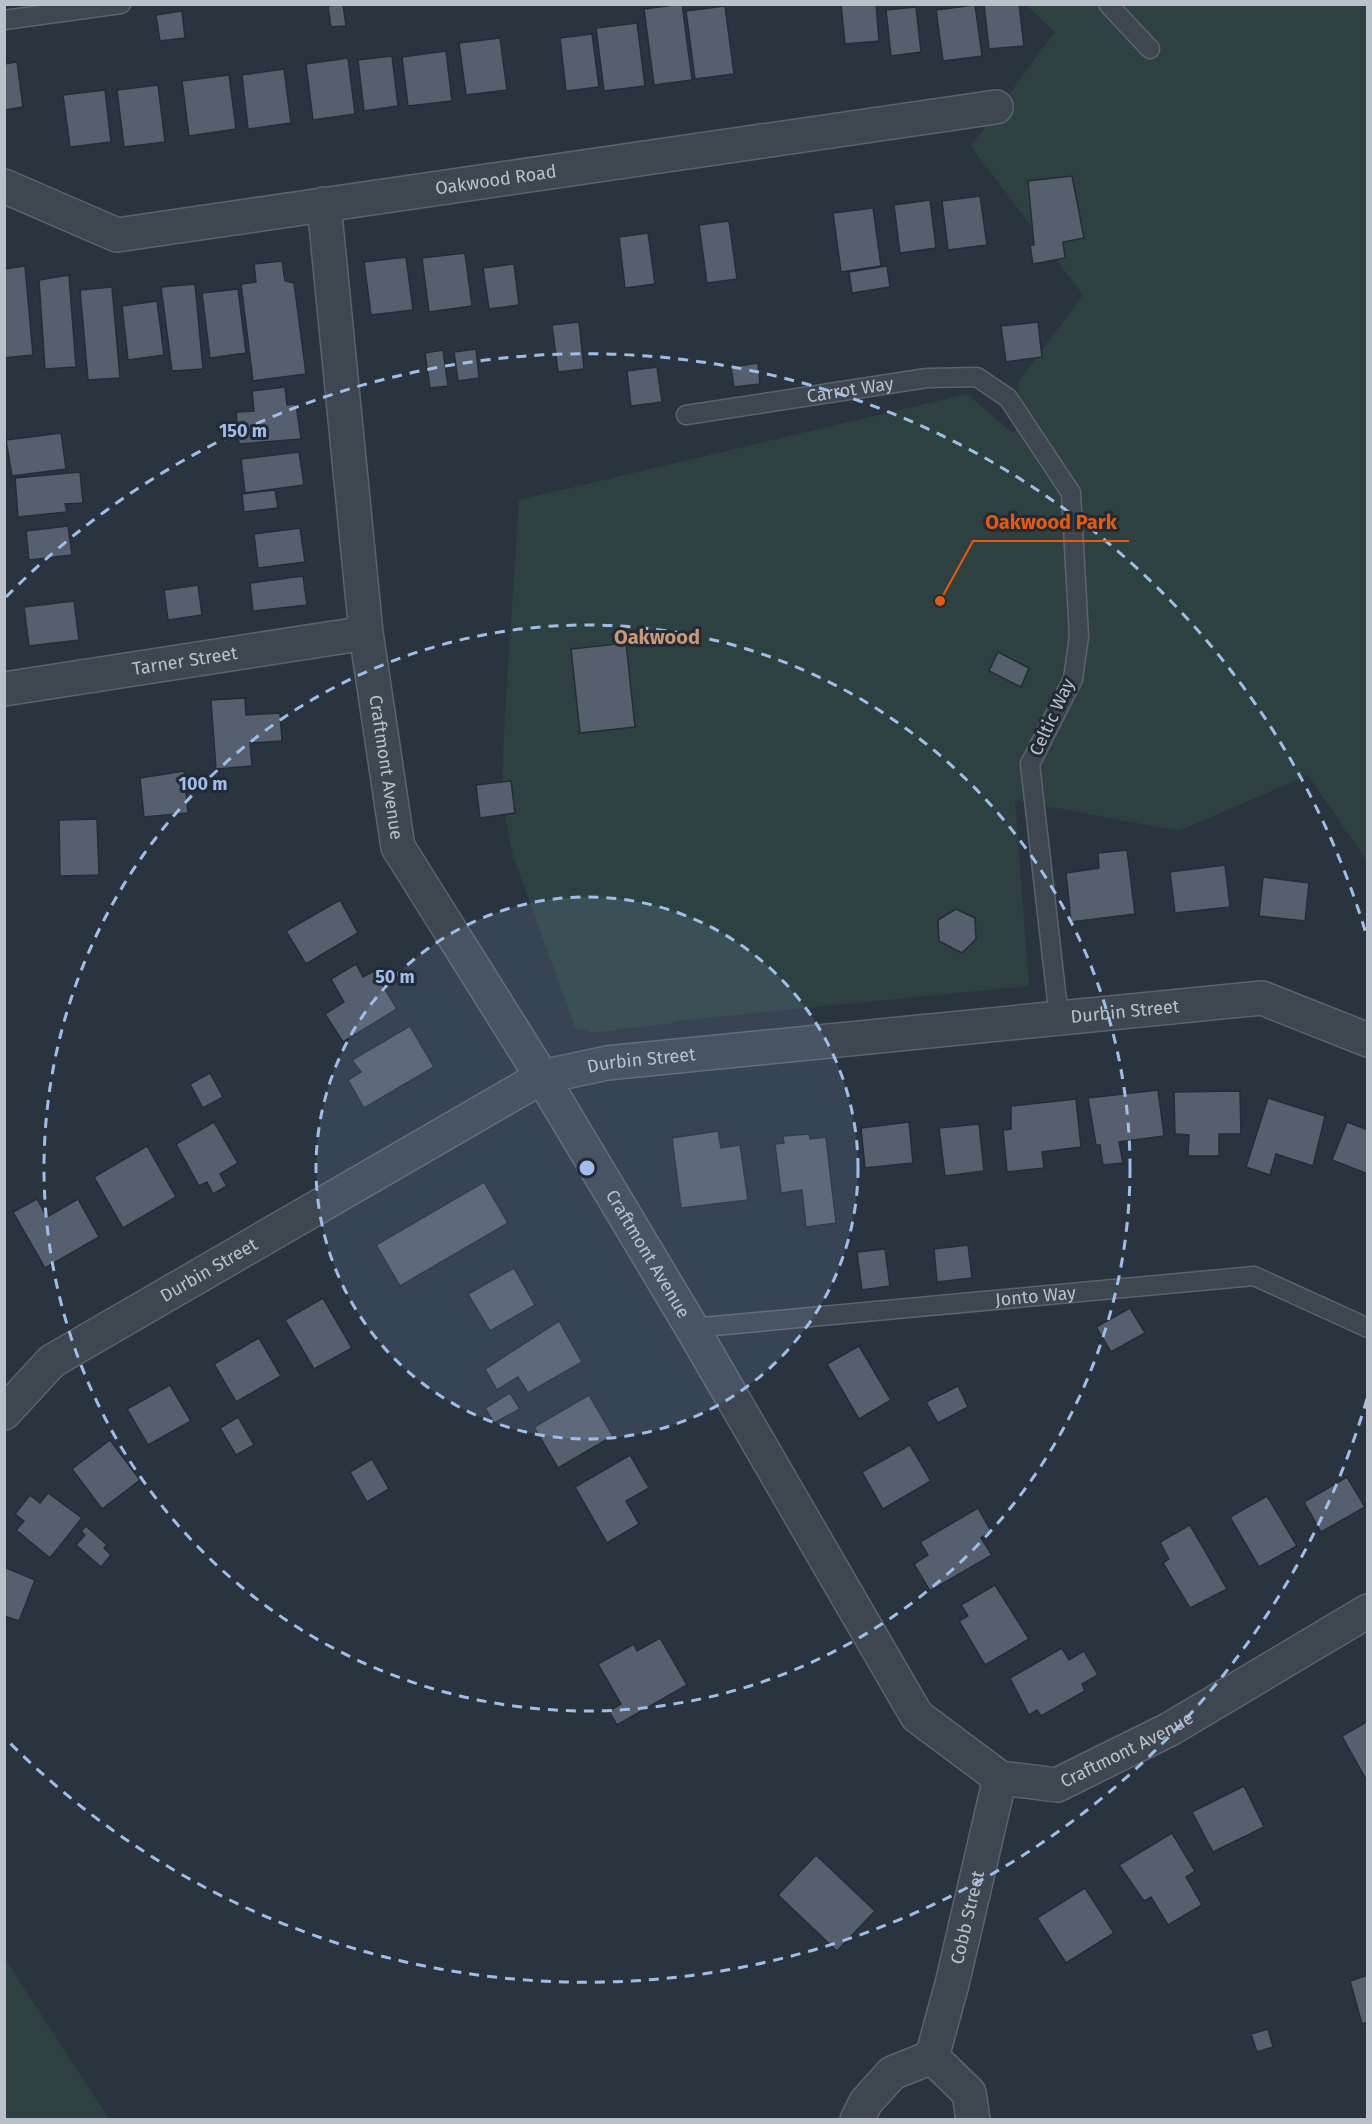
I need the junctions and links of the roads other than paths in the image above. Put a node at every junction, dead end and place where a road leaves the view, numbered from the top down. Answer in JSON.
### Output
{"nodes":[{"id":1,"x":122,"y":4,"type":"edge"},
{"id":2,"x":1108,"y":4,"type":"edge"},
{"id":3,"x":4,"y":20,"type":"edge"},
{"id":4,"x":1150,"y":50,"type":"dead end"},
{"id":5,"x":996,"y":107,"type":"dead end"},
{"id":6,"x":4,"y":186,"type":"edge"},
{"id":7,"x":324,"y":204,"type":"junction"},
{"id":8,"x":1008,"y":398,"type":"joint"},
{"id":9,"x":686,"y":416,"type":"dead end"},
{"id":10,"x":366,"y":633,"type":"junction"},
{"id":11,"x":4,"y":690,"type":"edge"},
{"id":12,"x":1059,"y":1018,"type":"junction"},
{"id":13,"x":1368,"y":1040,"type":"edge"},
{"id":14,"x":542,"y":1077,"type":"junction"},
{"id":15,"x":692,"y":1328,"type":"junction"},
{"id":16,"x":1368,"y":1328,"type":"edge"},
{"id":17,"x":4,"y":1413,"type":"edge"},
{"id":18,"x":1368,"y":1611,"type":"edge"},
{"id":19,"x":1000,"y":1778,"type":"junction"},
{"id":20,"x":932,"y":2057,"type":"junction"},
{"id":21,"x":857,"y":2120,"type":"edge"},
{"id":22,"x":972,"y":2120,"type":"edge"}],
"edges":[{"from":1,"to":3,"type":"lane"},
{"from":2,"to":4,"type":"lane"},
{"from":5,"to":7,"type":"street","name":"Oakwood Road"},
{"from":6,"to":7,"type":"street","name":"Oakwood Road"},
{"from":7,"to":10,"type":"street","name":"Craftmont Avenue"},
{"from":8,"to":9,"type":"lane","name":"Carrot Way"},
{"from":8,"to":12,"type":"lane","name":"Celtic Way"},
{"from":10,"to":11,"type":"street","name":"Tarner Street"},
{"from":10,"to":14,"type":"street","name":"Craftmont Avenue"},
{"from":12,"to":13,"type":"street","name":"Durbin Street"},
{"from":12,"to":14,"type":"street","name":"Durbin Street"},
{"from":14,"to":15,"type":"street","name":"Craftmont Avenue"},
{"from":14,"to":17,"type":"street","name":"Durbin Street"},
{"from":15,"to":16,"type":"lane","name":"Jonto Way"},
{"from":15,"to":19,"type":"street","name":"Craftmont Avenue"},
{"from":18,"to":19,"type":"street","name":"Craftmont Avenue"},
{"from":19,"to":20,"type":"street","name":"Cobb Street"},
{"from":20,"to":21,"type":"street"},
{"from":20,"to":22,"type":"street"}]}
